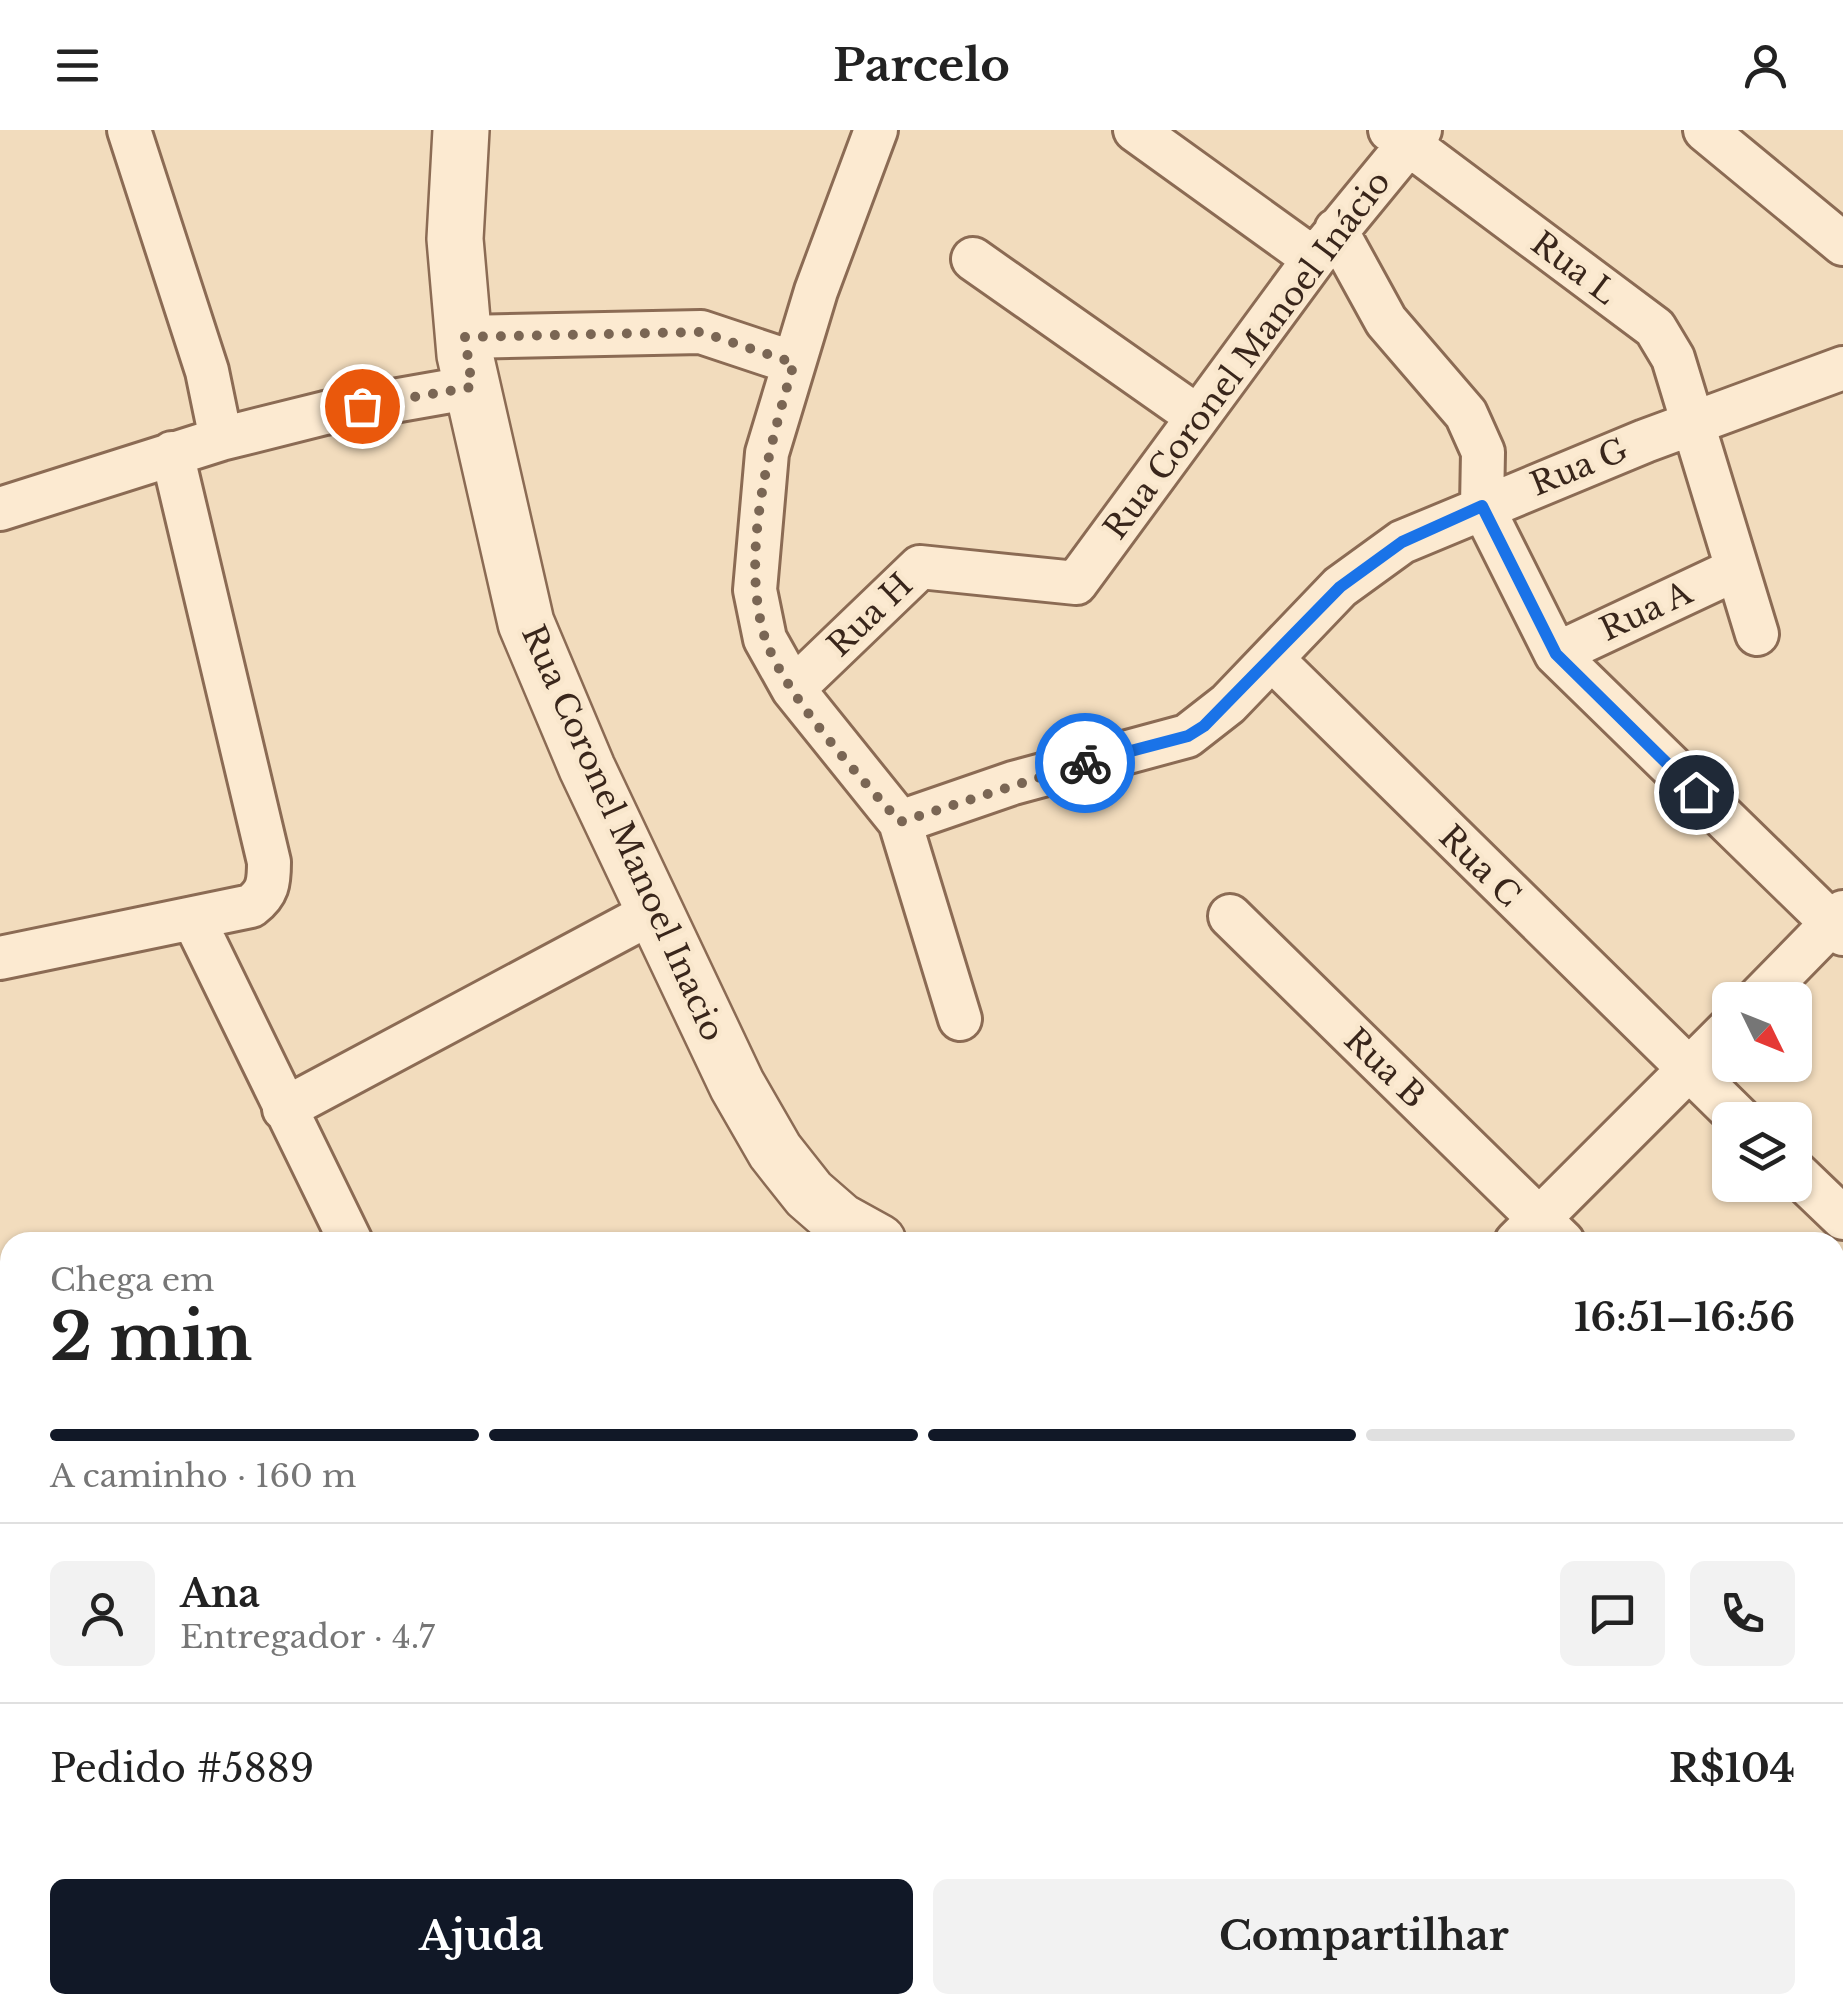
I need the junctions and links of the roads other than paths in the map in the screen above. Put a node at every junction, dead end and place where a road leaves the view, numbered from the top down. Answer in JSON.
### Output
{"nodes":[{"id":1,"x":129,"y":130,"type":"edge"},
{"id":2,"x":462,"y":130,"type":"edge"},
{"id":3,"x":876,"y":130,"type":"edge"},
{"id":4,"x":1135,"y":130,"type":"edge"},
{"id":5,"x":1704,"y":130,"type":"edge"},
{"id":6,"x":1406,"y":135,"type":"edge"},
{"id":7,"x":1325,"y":244,"type":"junction"},
{"id":8,"x":1843,"y":244,"type":"edge"},
{"id":9,"x":974,"y":259,"type":"dead end"},
{"id":10,"x":469,"y":362,"type":"junction"},
{"id":11,"x":794,"y":363,"type":"junction"},
{"id":12,"x":1843,"y":368,"type":"edge"},
{"id":13,"x":1198,"y":417,"type":"junction"},
{"id":14,"x":1694,"y":426,"type":"junction"},
{"id":15,"x":222,"y":439,"type":"junction"},
{"id":16,"x":172,"y":454,"type":"junction"},
{"id":17,"x":1482,"y":506,"type":"junction"},
{"id":18,"x":0,"y":509,"type":"edge"},
{"id":19,"x":1737,"y":569,"type":"junction"},
{"id":20,"x":1076,"y":583,"type":"joint"},
{"id":21,"x":1756,"y":634,"type":"dead end"},
{"id":22,"x":1556,"y":654,"type":"junction"},
{"id":23,"x":1272,"y":659,"type":"junction"},
{"id":24,"x":793,"y":689,"type":"junction"},
{"id":25,"x":900,"y":822,"type":"junction"},
{"id":26,"x":657,"y":910,"type":"junction"},
{"id":27,"x":1230,"y":916,"type":"dead end"},
{"id":28,"x":192,"y":918,"type":"junction"},
{"id":29,"x":1839,"y":923,"type":"edge"},
{"id":30,"x":0,"y":958,"type":"edge"},
{"id":31,"x":1776,"y":982,"type":"edge"},
{"id":32,"x":960,"y":1020,"type":"dead end"},
{"id":33,"x":1712,"y":1046,"type":"edge"},
{"id":34,"x":1689,"y":1070,"type":"junction"},
{"id":35,"x":1722,"y":1102,"type":"edge"},
{"id":36,"x":284,"y":1110,"type":"junction"},
{"id":37,"x":1812,"y":1188,"type":"edge"},
{"id":38,"x":1843,"y":1218,"type":"edge"},
{"id":39,"x":346,"y":1232,"type":"edge"},
{"id":40,"x":861,"y":1232,"type":"edge"},
{"id":41,"x":1536,"y":1232,"type":"edge"},
{"id":42,"x":1542,"y":1232,"type":"edge"}],
"edges":[{"from":1,"to":15,"type":"street"},
{"from":2,"to":10,"type":"street","name":"Rua Coronel Manoel Inacio"},
{"from":3,"to":11,"type":"street"},
{"from":4,"to":7,"type":"street"},
{"from":5,"to":8,"type":"street"},
{"from":6,"to":7,"type":"street","name":"Rua Coronel Manoel Inácio"},
{"from":6,"to":14,"type":"street","name":"Rua L"},
{"from":7,"to":13,"type":"street","name":"Rua Coronel Manoel Inácio"},
{"from":7,"to":17,"type":"street"},
{"from":9,"to":13,"type":"street"},
{"from":10,"to":11,"type":"street"},
{"from":10,"to":15,"type":"street"},
{"from":10,"to":26,"type":"street","name":"Rua Coronel Manoel Inacio"},
{"from":11,"to":24,"type":"street"},
{"from":12,"to":14,"type":"street","name":"Rua G"},
{"from":13,"to":20,"type":"street","name":"Rua Coronel Manoel Inácio"},
{"from":14,"to":17,"type":"street","name":"Rua G"},
{"from":14,"to":19,"type":"street"},
{"from":15,"to":16,"type":"street"},
{"from":16,"to":18,"type":"street"},
{"from":16,"to":28,"type":"street"},
{"from":17,"to":22,"type":"street"},
{"from":17,"to":23,"type":"street","name":"Rua G"},
{"from":19,"to":21,"type":"street"},
{"from":19,"to":22,"type":"street","name":"Rua A"},
{"from":20,"to":24,"type":"street","name":"Rua H"},
{"from":22,"to":29,"type":"street"},
{"from":23,"to":25,"type":"street","name":"Rua G"},
{"from":23,"to":34,"type":"street","name":"Rua C"},
{"from":24,"to":25,"type":"street"},
{"from":25,"to":32,"type":"street"},
{"from":26,"to":36,"type":"street"},
{"from":26,"to":40,"type":"street","name":"Rua Coronel Manoel Inacio"},
{"from":27,"to":41,"type":"street","name":"Rua B"},
{"from":28,"to":30,"type":"street"},
{"from":28,"to":36,"type":"street"},
{"from":29,"to":31,"type":"street"},
{"from":33,"to":34,"type":"street"},
{"from":34,"to":35,"type":"street","name":"Rua C"},
{"from":34,"to":42,"type":"street"},
{"from":36,"to":39,"type":"street"},
{"from":37,"to":38,"type":"street"}]}
